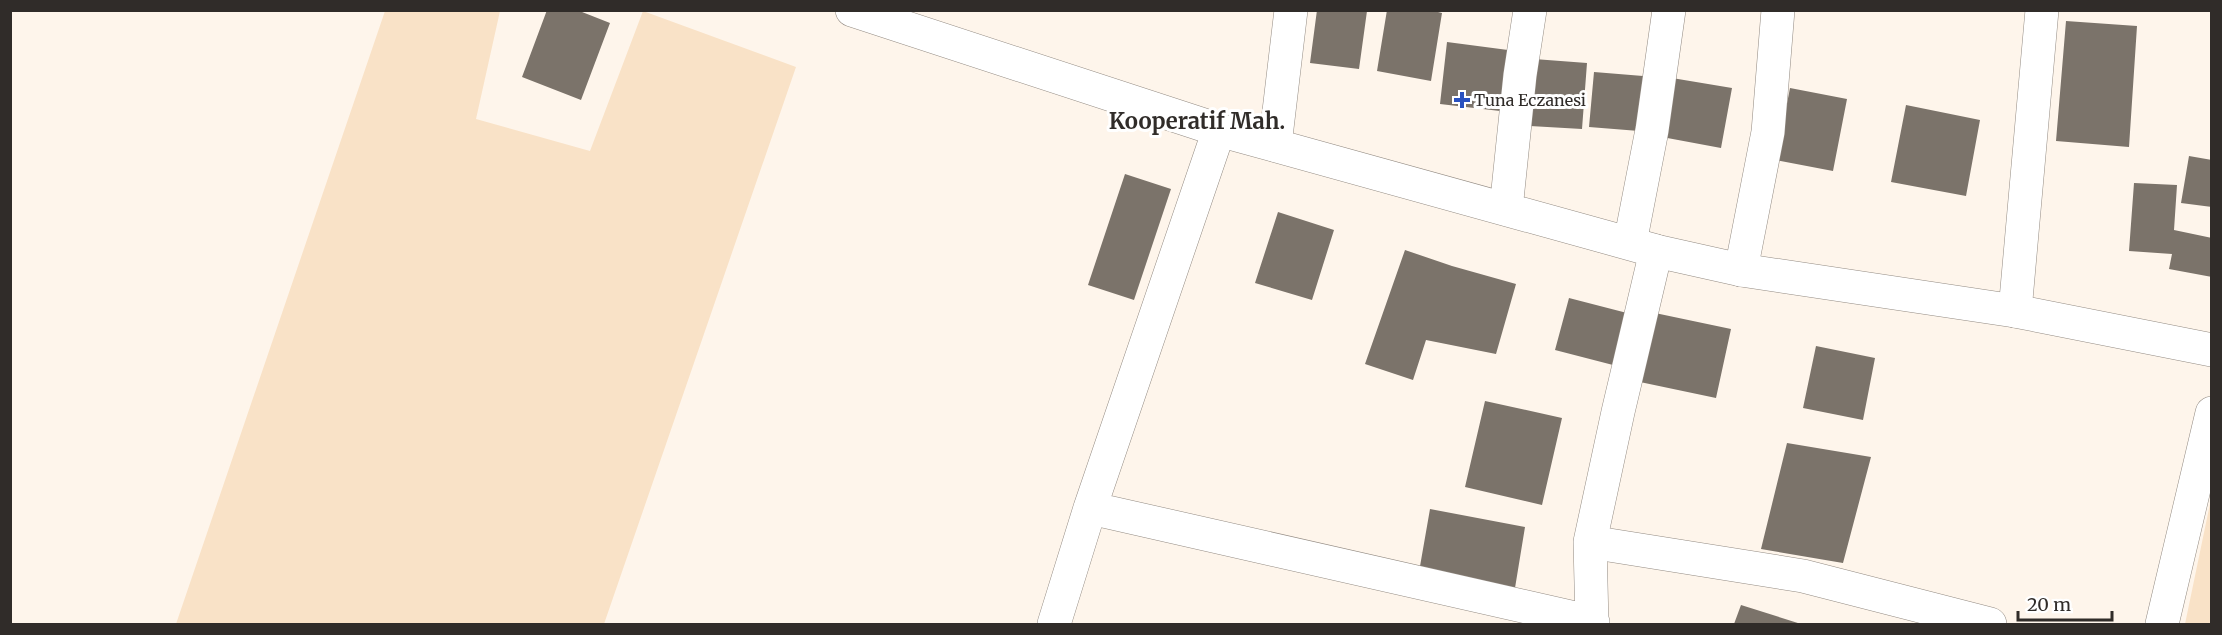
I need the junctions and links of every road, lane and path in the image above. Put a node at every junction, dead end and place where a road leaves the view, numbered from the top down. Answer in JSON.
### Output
{"nodes":[{"id":1,"x":1291,"y":10,"type":"edge"},
{"id":2,"x":1530,"y":10,"type":"edge"},
{"id":3,"x":1669,"y":10,"type":"edge"},
{"id":4,"x":1778,"y":10,"type":"edge"},
{"id":5,"x":2042,"y":10,"type":"edge"},
{"id":6,"x":860,"y":12,"type":"edge"},
{"id":7,"x":1219,"y":130,"type":"junction"},
{"id":8,"x":1275,"y":146,"type":"junction"},
{"id":9,"x":1506,"y":209,"type":"junction"},
{"id":10,"x":1643,"y":247,"type":"junction"},
{"id":11,"x":1740,"y":270,"type":"junction"},
{"id":12,"x":2015,"y":311,"type":"junction"},
{"id":13,"x":2211,"y":350,"type":"edge"},
{"id":14,"x":2211,"y":413,"type":"edge"},
{"id":15,"x":1090,"y":508,"type":"junction"},
{"id":16,"x":1590,"y":542,"type":"junction"},
{"id":17,"x":1593,"y":623,"type":"edge"},
{"id":18,"x":1054,"y":624,"type":"edge"},
{"id":19,"x":1990,"y":624,"type":"edge"},
{"id":20,"x":2162,"y":624,"type":"edge"}],
"edges":[{"from":1,"to":8,"type":"street"},
{"from":2,"to":9,"type":"street"},
{"from":3,"to":10,"type":"street"},
{"from":4,"to":11,"type":"street"},
{"from":5,"to":12,"type":"street"},
{"from":6,"to":7,"type":"street"},
{"from":7,"to":8,"type":"street"},
{"from":7,"to":15,"type":"street"},
{"from":8,"to":9,"type":"street"},
{"from":9,"to":10,"type":"street"},
{"from":10,"to":11,"type":"street"},
{"from":10,"to":16,"type":"street"},
{"from":11,"to":12,"type":"street"},
{"from":12,"to":13,"type":"street"},
{"from":14,"to":20,"type":"street"},
{"from":15,"to":17,"type":"street"},
{"from":15,"to":18,"type":"street"},
{"from":16,"to":17,"type":"street"},
{"from":16,"to":19,"type":"street"}]}
